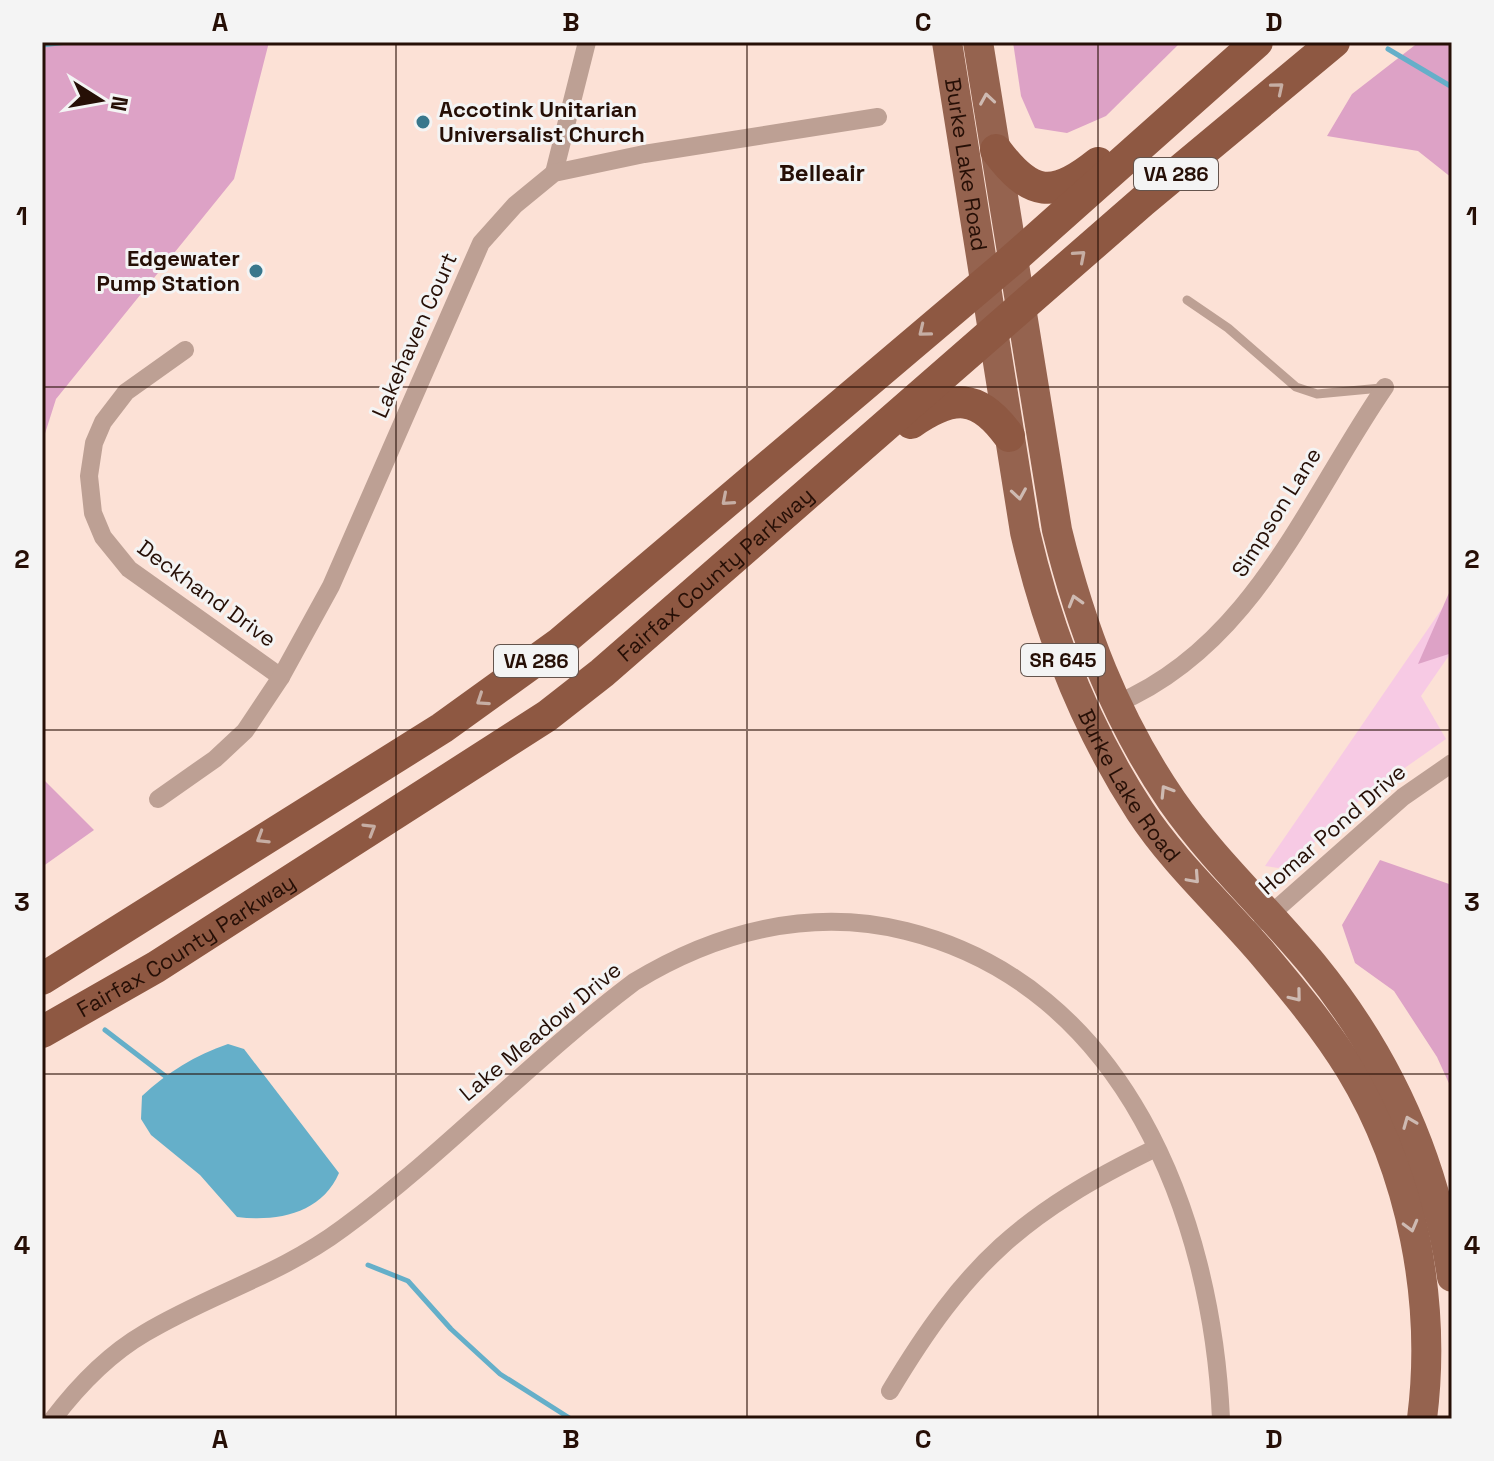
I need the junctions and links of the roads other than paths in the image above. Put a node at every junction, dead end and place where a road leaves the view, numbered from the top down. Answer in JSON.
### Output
{"nodes":[{"id":1,"x":587,"y":42,"type":"edge"},
{"id":2,"x":947,"y":42,"type":"edge"},
{"id":3,"x":978,"y":42,"type":"edge"},
{"id":4,"x":1257,"y":42,"type":"edge"},
{"id":5,"x":1334,"y":42,"type":"edge"},
{"id":6,"x":1181,"y":108,"type":"junction"},
{"id":7,"x":878,"y":117,"type":"dead end"},
{"id":8,"x":996,"y":150,"type":"junction"},
{"id":9,"x":554,"y":173,"type":"junction"},
{"id":10,"x":1013,"y":259,"type":"junction"},
{"id":11,"x":985,"y":282,"type":"junction"},
{"id":12,"x":1187,"y":300,"type":"dead end"},
{"id":13,"x":1022,"y":308,"type":"junction"},
{"id":14,"x":993,"y":334,"type":"junction"},
{"id":15,"x":185,"y":350,"type":"dead end"},
{"id":16,"x":1385,"y":387,"type":"joint"},
{"id":17,"x":1009,"y":436,"type":"junction"},
{"id":18,"x":829,"y":478,"type":"junction"},
{"id":19,"x":281,"y":677,"type":"junction"},
{"id":20,"x":1116,"y":704,"type":"junction"},
{"id":21,"x":1452,"y":763,"type":"edge"},
{"id":22,"x":158,"y":799,"type":"dead end"},
{"id":23,"x":1269,"y":915,"type":"junction"},
{"id":24,"x":1246,"y":936,"type":"junction"},
{"id":25,"x":42,"y":979,"type":"edge"},
{"id":26,"x":42,"y":1032,"type":"edge"},
{"id":27,"x":1156,"y":1148,"type":"junction"},
{"id":28,"x":1452,"y":1275,"type":"edge"},
{"id":29,"x":890,"y":1391,"type":"dead end"},
{"id":30,"x":53,"y":1419,"type":"edge"},
{"id":31,"x":1221,"y":1419,"type":"edge"},
{"id":32,"x":1422,"y":1419,"type":"edge"}],
"edges":[{"from":1,"to":9,"type":"street"},
{"from":2,"to":11,"type":"main road","name":"Burke Lake Road","number":"SR 645"},
{"from":8,"to":3,"type":"main road","name":"Burke Lake Road","number":"SR 645","one_way":true},
{"from":4,"to":6,"type":"highway","name":"Fairfax County Parkway","number":"VA 286"},
{"from":13,"to":5,"type":"highway","name":"Fairfax County Parkway","number":"VA 286","one_way":true},
{"from":6,"to":8,"type":"highway"},
{"from":6,"to":10,"type":"highway","name":"Fairfax County Parkway","number":"VA 286"},
{"from":7,"to":9,"type":"street","name":"Lakehaven Court"},
{"from":8,"to":10,"type":"main road","name":"Burke Lake Road","number":"SR 645"},
{"from":9,"to":19,"type":"street","name":"Lakehaven Court"},
{"from":10,"to":11,"type":"highway","name":"Fairfax County Parkway","number":"VA 286"},
{"from":10,"to":13,"type":"main road","name":"Burke Lake Road","number":"SR 645"},
{"from":11,"to":14,"type":"main road","name":"Burke Lake Road","number":"SR 645"},
{"from":11,"to":25,"type":"highway","name":"Fairfax County Parkway","number":"VA 286","one_way":true},
{"from":12,"to":16,"type":"lane"},
{"from":13,"to":14,"type":"highway","name":"Fairfax County Parkway","number":"VA 286"},
{"from":20,"to":13,"type":"main road","name":"Burke Lake Road","number":"SR 645","one_way":true},
{"from":14,"to":17,"type":"main road","name":"Burke Lake Road","number":"SR 645"},
{"from":14,"to":18,"type":"highway","name":"Fairfax County Parkway","number":"VA 286"},
{"from":15,"to":19,"type":"street","name":"Deckhand Drive"},
{"from":16,"to":20,"type":"street","name":"Simpson Lane"},
{"from":17,"to":18,"type":"highway"},
{"from":17,"to":24,"type":"main road","name":"Burke Lake Road","number":"SR 645","one_way":true},
{"from":26,"to":18,"type":"highway","name":"Fairfax County Parkway","number":"VA 286","one_way":true},
{"from":19,"to":22,"type":"street","name":"Lakehaven Court"},
{"from":23,"to":20,"type":"main road","name":"Burke Lake Road","number":"SR 645","one_way":true},
{"from":21,"to":23,"type":"street","name":"Homar Pond Drive"},
{"from":23,"to":24,"type":"street","name":"Homar Pond Drive"},
{"from":28,"to":23,"type":"main road","name":"Burke Lake Road","number":"SR 645","one_way":true},
{"from":24,"to":32,"type":"main road","name":"Burke Lake Road","number":"SR 645","one_way":true},
{"from":27,"to":29,"type":"street"},
{"from":27,"to":30,"type":"street","name":"Lake Meadow Drive"},
{"from":27,"to":31,"type":"street","name":"Lake Meadow Drive"}]}
